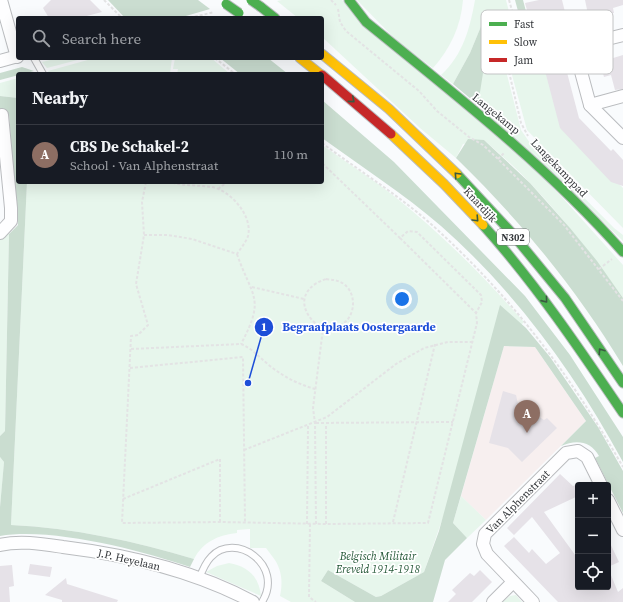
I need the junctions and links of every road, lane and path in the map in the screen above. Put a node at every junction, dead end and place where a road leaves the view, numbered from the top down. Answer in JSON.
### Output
{"nodes":[{"id":1,"x":1,"y":0,"type":"edge"},
{"id":2,"x":104,"y":0,"type":"edge"},
{"id":3,"x":251,"y":0,"type":"edge"},
{"id":4,"x":331,"y":0,"type":"edge"},
{"id":5,"x":349,"y":0,"type":"edge"},
{"id":6,"x":509,"y":0,"type":"edge"},
{"id":7,"x":223,"y":2,"type":"edge"},
{"id":8,"x":512,"y":10,"type":"edge"},
{"id":9,"x":206,"y":14,"type":"dead end"},
{"id":10,"x":242,"y":15,"type":"edge"},
{"id":11,"x":120,"y":16,"type":"edge"},
{"id":12,"x":198,"y":16,"type":"edge"},
{"id":13,"x":272,"y":16,"type":"edge"},
{"id":14,"x":623,"y":35,"type":"edge"},
{"id":15,"x":613,"y":38,"type":"edge"},
{"id":16,"x":16,"y":52,"type":"edge"},
{"id":17,"x":16,"y":56,"type":"edge"},
{"id":18,"x":324,"y":56,"type":"edge"},
{"id":19,"x":35,"y":60,"type":"edge"},
{"id":20,"x":218,"y":60,"type":"edge"},
{"id":21,"x":302,"y":60,"type":"edge"},
{"id":22,"x":0,"y":61,"type":"edge"},
{"id":23,"x":42,"y":72,"type":"edge"},
{"id":24,"x":232,"y":72,"type":"edge"},
{"id":25,"x":317,"y":72,"type":"edge"},
{"id":26,"x":509,"y":74,"type":"edge"},
{"id":27,"x":582,"y":74,"type":"edge"},
{"id":28,"x":324,"y":77,"type":"edge"},
{"id":29,"x":623,"y":96,"type":"edge"},
{"id":30,"x":590,"y":105,"type":"junction"},
{"id":31,"x":2,"y":115,"type":"dead end"},
{"id":32,"x":623,"y":138,"type":"edge"},
{"id":33,"x":532,"y":142,"type":"dead end"},
{"id":34,"x":324,"y":144,"type":"edge"},
{"id":35,"x":324,"y":165,"type":"edge"},
{"id":36,"x":146,"y":184,"type":"edge"},
{"id":37,"x":183,"y":184,"type":"edge"},
{"id":38,"x":224,"y":184,"type":"edge"},
{"id":39,"x":218,"y":189,"type":"junction"},
{"id":40,"x":0,"y":233,"type":"edge"},
{"id":41,"x":144,"y":235,"type":"junction"},
{"id":42,"x":400,"y":238,"type":"junction"},
{"id":43,"x":623,"y":252,"type":"edge"},
{"id":44,"x":237,"y":254,"type":"junction"},
{"id":45,"x":252,"y":287,"type":"junction"},
{"id":46,"x":304,"y":299,"type":"junction"},
{"id":47,"x":623,"y":301,"type":"edge"},
{"id":48,"x":476,"y":313,"type":"junction"},
{"id":49,"x":323,"y":329,"type":"junction"},
{"id":50,"x":472,"y":342,"type":"junction"},
{"id":51,"x":241,"y":344,"type":"junction"},
{"id":52,"x":435,"y":344,"type":"junction"},
{"id":53,"x":131,"y":349,"type":"junction"},
{"id":54,"x":130,"y":368,"type":"junction"},
{"id":55,"x":623,"y":383,"type":"edge"},
{"id":56,"x":315,"y":389,"type":"junction"},
{"id":57,"x":623,"y":413,"type":"edge"},
{"id":58,"x":453,"y":422,"type":"junction"},
{"id":59,"x":315,"y":423,"type":"junction"},
{"id":60,"x":326,"y":423,"type":"junction"},
{"id":61,"x":418,"y":423,"type":"junction"},
{"id":62,"x":308,"y":426,"type":"junction"},
{"id":63,"x":244,"y":450,"type":"junction"},
{"id":64,"x":623,"y":467,"type":"edge"},
{"id":65,"x":600,"y":482,"type":"edge"},
{"id":66,"x":123,"y":499,"type":"junction"},
{"id":67,"x":611,"y":506,"type":"edge"},
{"id":68,"x":220,"y":522,"type":"junction"},
{"id":69,"x":394,"y":522,"type":"junction"},
{"id":70,"x":245,"y":523,"type":"junction"},
{"id":71,"x":309,"y":524,"type":"junction"},
{"id":72,"x":316,"y":524,"type":"junction"},
{"id":73,"x":326,"y":524,"type":"junction"},
{"id":74,"x":623,"y":530,"type":"edge"},
{"id":75,"x":0,"y":545,"type":"edge"},
{"id":76,"x":199,"y":579,"type":"junction"},
{"id":77,"x":513,"y":582,"type":"junction"},
{"id":78,"x":245,"y":600,"type":"edge"},
{"id":79,"x":262,"y":602,"type":"edge"},
{"id":80,"x":316,"y":602,"type":"edge"},
{"id":81,"x":493,"y":602,"type":"edge"},
{"id":82,"x":533,"y":602,"type":"edge"}],
"edges":[{"from":1,"to":16,"type":"street"},
{"from":2,"to":11,"type":"path"},
{"from":3,"to":13,"type":"main road","bridge":true},
{"from":4,"to":47,"type":"path"},
{"from":5,"to":43,"type":"main road","name":"Langekamp"},
{"from":6,"to":8,"type":"path"},
{"from":7,"to":10,"type":"main road","bridge":true},
{"from":9,"to":12,"type":"path"},
{"from":14,"to":15,"type":"street"},
{"from":17,"to":22,"type":"street"},
{"from":55,"to":18,"type":"main road","name":"Knardijk","number":"N302","one_way":true},
{"from":19,"to":23,"type":"lane"},
{"from":20,"to":24,"type":"path"},
{"from":21,"to":25,"type":"main road","name":"Knardijk","number":"N302"},
{"from":26,"to":33,"type":"path","name":"Langekamppad"},
{"from":27,"to":30,"type":"street"},
{"from":28,"to":57,"type":"main road","name":"Knardijk","number":"N302","one_way":true},
{"from":29,"to":30,"type":"street"},
{"from":30,"to":32,"type":"street"},
{"from":31,"to":40,"type":"street"},
{"from":34,"to":64,"type":"path"},
{"from":35,"to":42,"type":"path"},
{"from":36,"to":41,"type":"path"},
{"from":37,"to":39,"type":"path"},
{"from":38,"to":39,"type":"path"},
{"from":39,"to":44,"type":"path"},
{"from":41,"to":44,"type":"path"},
{"from":41,"to":53,"type":"path"},
{"from":42,"to":48,"type":"path"},
{"from":42,"to":48,"type":"path"},
{"from":44,"to":45,"type":"path"},
{"from":45,"to":46,"type":"path"},
{"from":45,"to":51,"type":"path"},
{"from":46,"to":49,"type":"path"},
{"from":46,"to":49,"type":"path"},
{"from":48,"to":50,"type":"path"},
{"from":49,"to":56,"type":"path"},
{"from":50,"to":52,"type":"path"},
{"from":50,"to":58,"type":"path"},
{"from":51,"to":53,"type":"path"},
{"from":51,"to":56,"type":"path"},
{"from":52,"to":59,"type":"path"},
{"from":52,"to":61,"type":"path"},
{"from":53,"to":54,"type":"path"},
{"from":54,"to":63,"type":"path"},
{"from":54,"to":66,"type":"path"},
{"from":56,"to":59,"type":"path"},
{"from":58,"to":61,"type":"path"},
{"from":58,"to":69,"type":"path"},
{"from":59,"to":60,"type":"path"},
{"from":59,"to":62,"type":"path"},
{"from":59,"to":72,"type":"path"},
{"from":60,"to":61,"type":"path"},
{"from":60,"to":73,"type":"path"},
{"from":61,"to":69,"type":"path"},
{"from":62,"to":63,"type":"path"},
{"from":62,"to":71,"type":"path"},
{"from":63,"to":70,"type":"path"},
{"from":65,"to":77,"type":"street","name":"Van Alphenstraat"},
{"from":66,"to":68,"type":"path"},
{"from":66,"to":68,"type":"path"},
{"from":67,"to":74,"type":"street"},
{"from":68,"to":70,"type":"path"},
{"from":69,"to":73,"type":"path"},
{"from":70,"to":71,"type":"path"},
{"from":71,"to":72,"type":"path"},
{"from":71,"to":80,"type":"path"},
{"from":72,"to":73,"type":"path"},
{"from":75,"to":76,"type":"street","name":"J.P. Heyelaan"},
{"from":76,"to":78,"type":"street","name":"J.P. Heyelaan"},
{"from":76,"to":79,"type":"lane"},
{"from":77,"to":81,"type":"street"},
{"from":77,"to":82,"type":"street","name":"Van Alphenstraat"}]}
